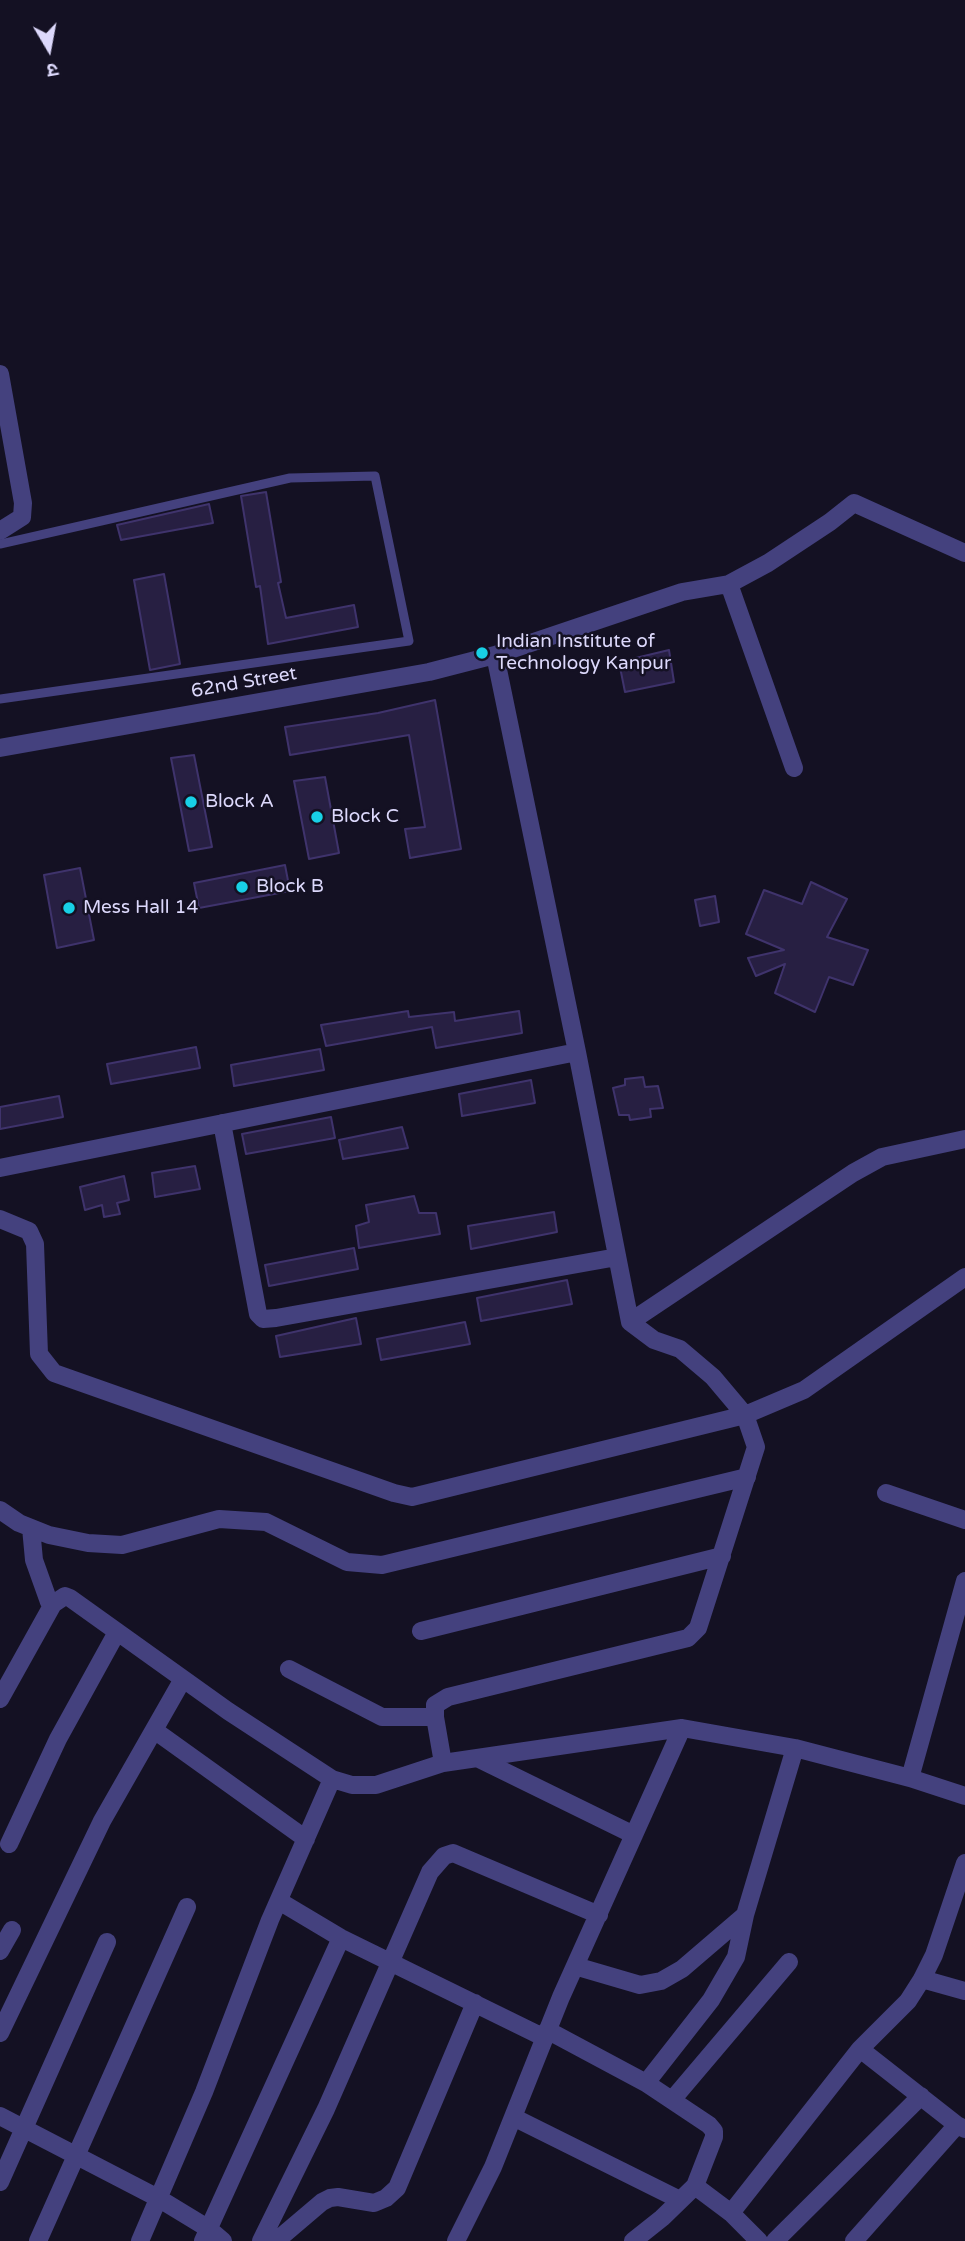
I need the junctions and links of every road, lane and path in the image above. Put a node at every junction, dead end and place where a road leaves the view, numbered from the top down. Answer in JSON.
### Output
{"nodes":[{"id":1,"x":0,"y":374,"type":"edge"},
{"id":2,"x":0,"y":531,"type":"edge"},
{"id":3,"x":0,"y":544,"type":"edge"},
{"id":4,"x":965,"y":553,"type":"edge"},
{"id":5,"x":729,"y":584,"type":"junction"},
{"id":6,"x":495,"y":655,"type":"junction"},
{"id":7,"x":0,"y":699,"type":"edge"},
{"id":8,"x":0,"y":748,"type":"edge"},
{"id":9,"x":794,"y":768,"type":"dead end"},
{"id":10,"x":577,"y":1052,"type":"junction"},
{"id":11,"x":222,"y":1123,"type":"junction"},
{"id":12,"x":965,"y":1139,"type":"edge"},
{"id":13,"x":0,"y":1168,"type":"edge"},
{"id":14,"x":0,"y":1219,"type":"edge"},
{"id":15,"x":617,"y":1257,"type":"junction"},
{"id":16,"x":965,"y":1277,"type":"edge"},
{"id":17,"x":630,"y":1321,"type":"junction"},
{"id":18,"x":745,"y":1415,"type":"junction"},
{"id":19,"x":747,"y":1476,"type":"junction"},
{"id":20,"x":886,"y":1493,"type":"dead end"},
{"id":21,"x":0,"y":1510,"type":"edge"},
{"id":22,"x":965,"y":1520,"type":"edge"},
{"id":23,"x":31,"y":1528,"type":"junction"},
{"id":24,"x":722,"y":1556,"type":"junction"},
{"id":25,"x":965,"y":1581,"type":"edge"},
{"id":26,"x":53,"y":1604,"type":"junction"},
{"id":27,"x":962,"y":1605,"type":"edge"},
{"id":28,"x":421,"y":1631,"type":"dead end"},
{"id":29,"x":117,"y":1632,"type":"junction"},
{"id":30,"x":289,"y":1669,"type":"dead end"},
{"id":31,"x":183,"y":1679,"type":"junction"},
{"id":32,"x":0,"y":1699,"type":"edge"},
{"id":33,"x":435,"y":1717,"type":"junction"},
{"id":34,"x":682,"y":1728,"type":"junction"},
{"id":35,"x":154,"y":1730,"type":"junction"},
{"id":36,"x":795,"y":1748,"type":"junction"},
{"id":37,"x":477,"y":1758,"type":"junction"},
{"id":38,"x":443,"y":1763,"type":"junction"},
{"id":39,"x":909,"y":1778,"type":"junction"},
{"id":40,"x":332,"y":1779,"type":"junction"},
{"id":41,"x":965,"y":1796,"type":"edge"},
{"id":42,"x":634,"y":1835,"type":"junction"},
{"id":43,"x":306,"y":1839,"type":"junction"},
{"id":44,"x":9,"y":1844,"type":"dead end"},
{"id":45,"x":965,"y":1863,"type":"edge"},
{"id":46,"x":279,"y":1902,"type":"junction"},
{"id":47,"x":187,"y":1907,"type":"dead end"},
{"id":48,"x":599,"y":1914,"type":"junction"},
{"id":49,"x":745,"y":1915,"type":"junction"},
{"id":50,"x":12,"y":1930,"type":"dead end"},
{"id":51,"x":341,"y":1938,"type":"junction"},
{"id":52,"x":107,"y":1942,"type":"dead end"},
{"id":53,"x":0,"y":1951,"type":"edge"},
{"id":54,"x":391,"y":1961,"type":"junction"},
{"id":55,"x":789,"y":1962,"type":"dead end"},
{"id":56,"x":575,"y":1966,"type":"junction"},
{"id":57,"x":922,"y":1979,"type":"junction"},
{"id":58,"x":965,"y":1992,"type":"edge"},
{"id":59,"x":475,"y":2003,"type":"junction"},
{"id":60,"x":0,"y":2033,"type":"edge"},
{"id":61,"x":546,"y":2034,"type":"junction"},
{"id":62,"x":860,"y":2049,"type":"junction"},
{"id":63,"x":646,"y":2083,"type":"junction"},
{"id":64,"x":921,"y":2096,"type":"junction"},
{"id":65,"x":672,"y":2100,"type":"junction"},
{"id":66,"x":0,"y":2116,"type":"edge"},
{"id":67,"x":513,"y":2117,"type":"junction"},
{"id":68,"x":961,"y":2127,"type":"edge"},
{"id":69,"x":24,"y":2130,"type":"junction"},
{"id":70,"x":77,"y":2156,"type":"junction"},
{"id":71,"x":0,"y":2182,"type":"edge"},
{"id":72,"x":695,"y":2186,"type":"junction"},
{"id":73,"x":158,"y":2198,"type":"junction"},
{"id":74,"x":680,"y":2200,"type":"junction"},
{"id":75,"x":731,"y":2213,"type":"junction"},
{"id":76,"x":206,"y":2235,"type":"edge"},
{"id":77,"x":38,"y":2241,"type":"edge"},
{"id":78,"x":139,"y":2241,"type":"edge"},
{"id":79,"x":223,"y":2241,"type":"edge"},
{"id":80,"x":261,"y":2241,"type":"edge"},
{"id":81,"x":276,"y":2241,"type":"edge"},
{"id":82,"x":456,"y":2241,"type":"edge"},
{"id":83,"x":633,"y":2241,"type":"edge"},
{"id":84,"x":759,"y":2241,"type":"edge"},
{"id":85,"x":775,"y":2241,"type":"edge"},
{"id":86,"x":854,"y":2241,"type":"edge"}],
"edges":[{"from":1,"to":2,"type":"street"},
{"from":3,"to":7,"type":"lane"},
{"from":4,"to":5,"type":"street","name":"62nd Street"},
{"from":5,"to":6,"type":"street","name":"62nd Street"},
{"from":5,"to":9,"type":"street"},
{"from":6,"to":8,"type":"street","name":"62nd Street"},
{"from":6,"to":10,"type":"street"},
{"from":10,"to":11,"type":"street"},
{"from":10,"to":15,"type":"street"},
{"from":11,"to":13,"type":"street"},
{"from":11,"to":15,"type":"street"},
{"from":12,"to":17,"type":"street"},
{"from":14,"to":18,"type":"street"},
{"from":15,"to":17,"type":"street"},
{"from":16,"to":18,"type":"street"},
{"from":17,"to":18,"type":"street"},
{"from":18,"to":19,"type":"street"},
{"from":19,"to":23,"type":"street"},
{"from":19,"to":24,"type":"street"},
{"from":20,"to":22,"type":"street"},
{"from":21,"to":23,"type":"street"},
{"from":23,"to":26,"type":"street"},
{"from":24,"to":28,"type":"street"},
{"from":24,"to":33,"type":"street"},
{"from":25,"to":27,"type":"street"},
{"from":26,"to":29,"type":"street"},
{"from":26,"to":32,"type":"street"},
{"from":27,"to":39,"type":"street"},
{"from":29,"to":31,"type":"street"},
{"from":29,"to":44,"type":"street"},
{"from":30,"to":33,"type":"street"},
{"from":31,"to":35,"type":"street"},
{"from":31,"to":40,"type":"street"},
{"from":33,"to":38,"type":"street"},
{"from":34,"to":36,"type":"street"},
{"from":34,"to":37,"type":"street"},
{"from":34,"to":42,"type":"street"},
{"from":35,"to":43,"type":"street"},
{"from":35,"to":60,"type":"street"},
{"from":36,"to":39,"type":"street"},
{"from":36,"to":49,"type":"street"},
{"from":37,"to":38,"type":"street"},
{"from":37,"to":42,"type":"street"},
{"from":38,"to":40,"type":"street"},
{"from":39,"to":41,"type":"street"},
{"from":40,"to":43,"type":"street"},
{"from":42,"to":48,"type":"street"},
{"from":43,"to":46,"type":"street"},
{"from":45,"to":57,"type":"street"},
{"from":46,"to":51,"type":"street"},
{"from":46,"to":73,"type":"street"},
{"from":47,"to":70,"type":"street"},
{"from":48,"to":54,"type":"street"},
{"from":48,"to":56,"type":"street"},
{"from":49,"to":56,"type":"street"},
{"from":49,"to":63,"type":"street"},
{"from":50,"to":53,"type":"street"},
{"from":51,"to":54,"type":"street"},
{"from":51,"to":76,"type":"street"},
{"from":52,"to":69,"type":"street"},
{"from":54,"to":59,"type":"street"},
{"from":54,"to":80,"type":"street"},
{"from":55,"to":65,"type":"street"},
{"from":56,"to":61,"type":"street"},
{"from":57,"to":58,"type":"street"},
{"from":57,"to":62,"type":"street"},
{"from":59,"to":61,"type":"street"},
{"from":59,"to":81,"type":"street"},
{"from":61,"to":63,"type":"street"},
{"from":61,"to":67,"type":"street"},
{"from":62,"to":64,"type":"street"},
{"from":62,"to":75,"type":"street"},
{"from":63,"to":65,"type":"street"},
{"from":64,"to":68,"type":"street"},
{"from":64,"to":85,"type":"street"},
{"from":65,"to":72,"type":"street"},
{"from":66,"to":69,"type":"street"},
{"from":67,"to":74,"type":"street"},
{"from":67,"to":82,"type":"street"},
{"from":68,"to":86,"type":"street"},
{"from":69,"to":70,"type":"street"},
{"from":69,"to":71,"type":"street"},
{"from":70,"to":73,"type":"street"},
{"from":70,"to":77,"type":"street"},
{"from":72,"to":74,"type":"street"},
{"from":72,"to":75,"type":"street"},
{"from":73,"to":76,"type":"street"},
{"from":73,"to":78,"type":"street"},
{"from":74,"to":83,"type":"street"},
{"from":75,"to":84,"type":"street"},
{"from":76,"to":79,"type":"street"}]}
